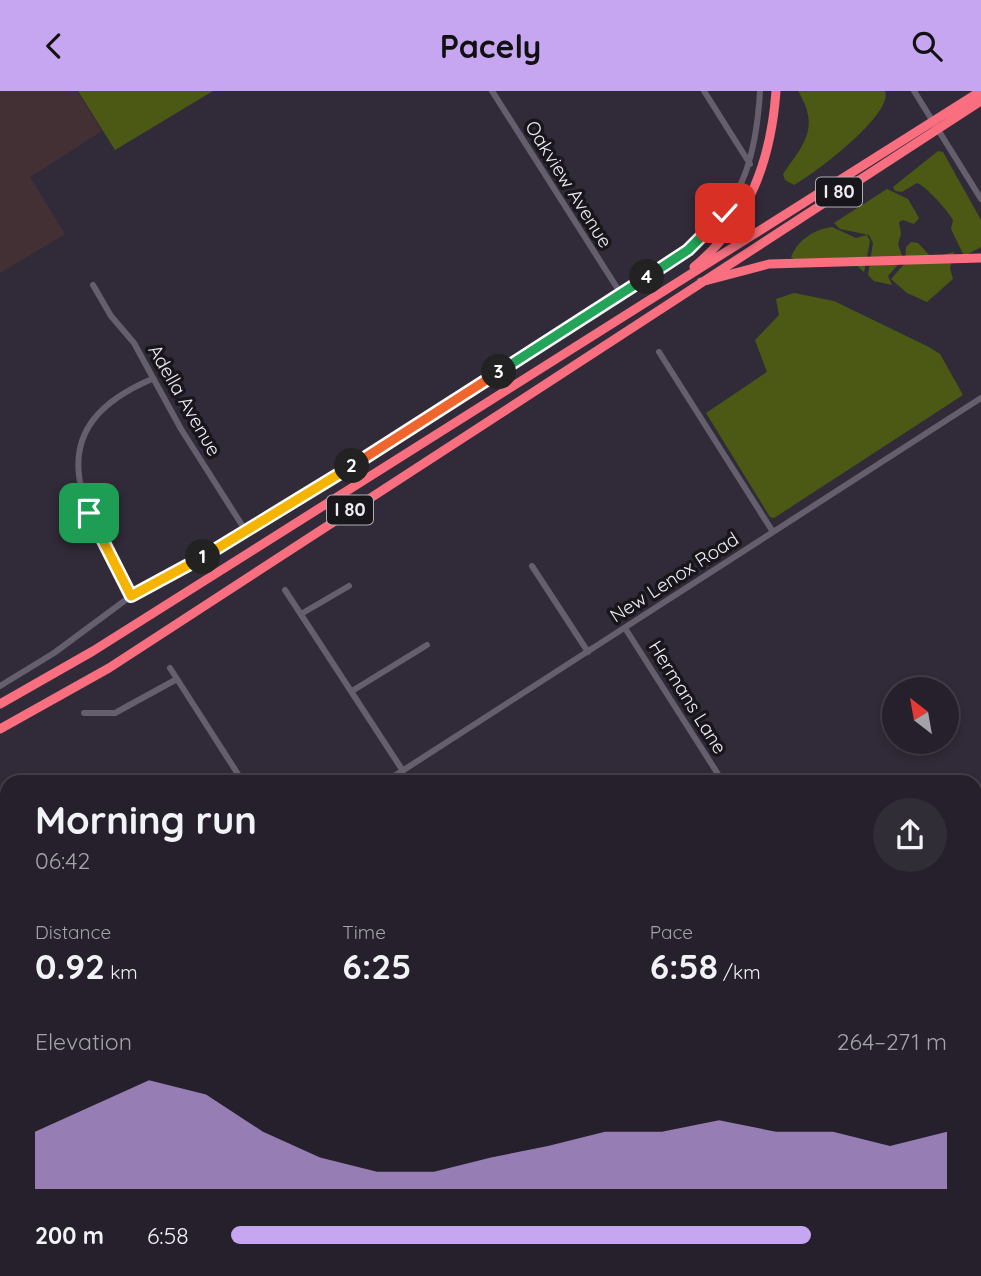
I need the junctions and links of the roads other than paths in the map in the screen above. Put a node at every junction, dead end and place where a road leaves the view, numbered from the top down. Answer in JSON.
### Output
{"nodes":[{"id":1,"x":492,"y":91,"type":"edge"},
{"id":2,"x":704,"y":91,"type":"edge"},
{"id":3,"x":760,"y":91,"type":"edge"},
{"id":4,"x":776,"y":91,"type":"edge"},
{"id":5,"x":914,"y":91,"type":"edge"},
{"id":6,"x":981,"y":91,"type":"edge"},
{"id":7,"x":981,"y":101,"type":"edge"},
{"id":8,"x":750,"y":164,"type":"junction"},
{"id":9,"x":981,"y":199,"type":"edge"},
{"id":10,"x":981,"y":252,"type":"edge"},
{"id":11,"x":969,"y":258,"type":"junction"},
{"id":12,"x":981,"y":258,"type":"edge"},
{"id":13,"x":696,"y":283,"type":"junction"},
{"id":14,"x":93,"y":285,"type":"dead end"},
{"id":15,"x":666,"y":291,"type":"junction"},
{"id":16,"x":621,"y":294,"type":"junction"},
{"id":17,"x":659,"y":352,"type":"dead end"},
{"id":18,"x":152,"y":379,"type":"junction"},
{"id":19,"x":981,"y":398,"type":"edge"},
{"id":20,"x":773,"y":531,"type":"junction"},
{"id":21,"x":247,"y":533,"type":"junction"},
{"id":22,"x":533,"y":566,"type":"dead end"},
{"id":23,"x":349,"y":586,"type":"dead end"},
{"id":24,"x":285,"y":590,"type":"dead end"},
{"id":25,"x":131,"y":596,"type":"junction"},
{"id":26,"x":301,"y":614,"type":"junction"},
{"id":27,"x":625,"y":628,"type":"junction"},
{"id":28,"x":427,"y":645,"type":"dead end"},
{"id":29,"x":588,"y":652,"type":"junction"},
{"id":30,"x":170,"y":668,"type":"dead end"},
{"id":31,"x":177,"y":680,"type":"junction"},
{"id":32,"x":0,"y":686,"type":"edge"},
{"id":33,"x":352,"y":691,"type":"junction"},
{"id":34,"x":0,"y":704,"type":"edge"},
{"id":35,"x":84,"y":713,"type":"dead end"},
{"id":36,"x":0,"y":729,"type":"edge"},
{"id":37,"x":403,"y":771,"type":"junction"},
{"id":38,"x":238,"y":775,"type":"edge"},
{"id":39,"x":396,"y":775,"type":"edge"},
{"id":40,"x":719,"y":775,"type":"edge"}],
"edges":[{"from":1,"to":16,"type":"street","name":"Oakview Avenue"},
{"from":2,"to":8,"type":"street"},
{"from":3,"to":8,"type":"street"},
{"from":4,"to":15,"type":"highway"},
{"from":5,"to":9,"type":"street"},
{"from":6,"to":15,"type":"highway","number":"I 80"},
{"from":7,"to":13,"type":"highway","number":"I 80"},
{"from":8,"to":16,"type":"street"},
{"from":10,"to":11,"type":"highway"},
{"from":11,"to":12,"type":"highway"},
{"from":11,"to":13,"type":"highway"},
{"from":13,"to":36,"type":"highway","number":"I 80"},
{"from":14,"to":18,"type":"street","name":"Adella Avenue"},
{"from":15,"to":34,"type":"highway","number":"I 80"},
{"from":16,"to":21,"type":"street"},
{"from":17,"to":20,"type":"street"},
{"from":18,"to":21,"type":"street","name":"Adella Avenue"},
{"from":18,"to":25,"type":"street"},
{"from":19,"to":20,"type":"street","name":"New Lenox Road"},
{"from":20,"to":27,"type":"street","name":"New Lenox Road"},
{"from":21,"to":25,"type":"street"},
{"from":22,"to":29,"type":"street"},
{"from":23,"to":26,"type":"street"},
{"from":24,"to":26,"type":"street"},
{"from":25,"to":32,"type":"street"},
{"from":26,"to":33,"type":"street"},
{"from":27,"to":29,"type":"street","name":"New Lenox Road"},
{"from":27,"to":40,"type":"street","name":"Hermans Lane"},
{"from":28,"to":33,"type":"street"},
{"from":29,"to":37,"type":"street","name":"New Lenox Road"},
{"from":30,"to":31,"type":"street"},
{"from":31,"to":35,"type":"street"},
{"from":31,"to":38,"type":"street"},
{"from":33,"to":37,"type":"street"},
{"from":37,"to":39,"type":"street","name":"New Lenox Road"}]}
